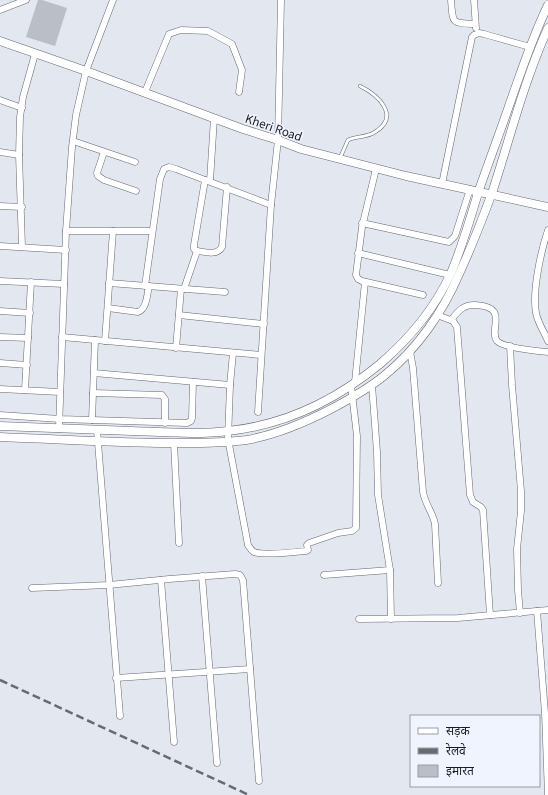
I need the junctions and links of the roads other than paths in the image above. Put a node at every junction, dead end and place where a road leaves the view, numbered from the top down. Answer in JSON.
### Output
{"nodes":[{"id":1,"x":26,"y":0,"type":"edge"},
{"id":2,"x":113,"y":0,"type":"edge"},
{"id":3,"x":281,"y":0,"type":"edge"},
{"id":4,"x":451,"y":0,"type":"edge"},
{"id":5,"x":474,"y":0,"type":"edge"},
{"id":6,"x":548,"y":5,"type":"edge"},
{"id":7,"x":0,"y":10,"type":"edge"},
{"id":8,"x":475,"y":24,"type":"junction"},
{"id":9,"x":547,"y":32,"type":"edge"},
{"id":10,"x":476,"y":33,"type":"junction"},
{"id":11,"x":0,"y":41,"type":"edge"},
{"id":12,"x":530,"y":47,"type":"junction"},
{"id":13,"x":35,"y":54,"type":"junction"},
{"id":14,"x":86,"y":71,"type":"junction"},
{"id":15,"x":360,"y":86,"type":"dead end"},
{"id":16,"x":145,"y":92,"type":"junction"},
{"id":17,"x":239,"y":92,"type":"dead end"},
{"id":18,"x":0,"y":100,"type":"edge"},
{"id":19,"x":22,"y":108,"type":"junction"},
{"id":20,"x":214,"y":118,"type":"junction"},
{"id":21,"x":278,"y":140,"type":"junction"},
{"id":22,"x":73,"y":141,"type":"junction"},
{"id":23,"x":0,"y":152,"type":"edge"},
{"id":24,"x":104,"y":152,"type":"junction"},
{"id":25,"x":20,"y":155,"type":"junction"},
{"id":26,"x":340,"y":160,"type":"junction"},
{"id":27,"x":135,"y":162,"type":"dead end"},
{"id":28,"x":376,"y":169,"type":"junction"},
{"id":29,"x":208,"y":181,"type":"junction"},
{"id":30,"x":442,"y":184,"type":"junction"},
{"id":31,"x":227,"y":188,"type":"junction"},
{"id":32,"x":470,"y":189,"type":"junction"},
{"id":33,"x":136,"y":191,"type":"dead end"},
{"id":34,"x":485,"y":192,"type":"junction"},
{"id":35,"x":271,"y":205,"type":"junction"},
{"id":36,"x":0,"y":206,"type":"edge"},
{"id":37,"x":22,"y":207,"type":"junction"},
{"id":38,"x":548,"y":207,"type":"edge"},
{"id":39,"x":362,"y":223,"type":"junction"},
{"id":40,"x":548,"y":230,"type":"edge"},
{"id":41,"x":66,"y":231,"type":"junction"},
{"id":42,"x":113,"y":231,"type":"junction"},
{"id":43,"x":152,"y":231,"type":"junction"},
{"id":44,"x":0,"y":246,"type":"edge"},
{"id":45,"x":22,"y":247,"type":"junction"},
{"id":46,"x":66,"y":250,"type":"junction"},
{"id":47,"x":196,"y":251,"type":"junction"},
{"id":48,"x":358,"y":253,"type":"junction"},
{"id":49,"x":450,"y":275,"type":"junction"},
{"id":50,"x":0,"y":281,"type":"edge"},
{"id":51,"x":32,"y":282,"type":"junction"},
{"id":52,"x":365,"y":282,"type":"junction"},
{"id":53,"x":109,"y":283,"type":"junction"},
{"id":54,"x":64,"y":284,"type":"junction"},
{"id":55,"x":147,"y":286,"type":"junction"},
{"id":56,"x":183,"y":289,"type":"junction"},
{"id":57,"x":225,"y":292,"type":"dead end"},
{"id":58,"x":423,"y":295,"type":"dead end"},
{"id":59,"x":108,"y":308,"type":"junction"},
{"id":60,"x":0,"y":311,"type":"edge"},
{"id":61,"x":30,"y":313,"type":"junction"},
{"id":62,"x":179,"y":315,"type":"junction"},
{"id":63,"x":437,"y":315,"type":"junction"},
{"id":64,"x":451,"y":320,"type":"junction"},
{"id":65,"x":264,"y":324,"type":"junction"},
{"id":66,"x":0,"y":337,"type":"edge"},
{"id":67,"x":62,"y":337,"type":"junction"},
{"id":68,"x":28,"y":338,"type":"junction"},
{"id":69,"x":95,"y":340,"type":"junction"},
{"id":70,"x":105,"y":341,"type":"junction"},
{"id":71,"x":548,"y":342,"type":"edge"},
{"id":72,"x":510,"y":346,"type":"junction"},
{"id":73,"x":176,"y":348,"type":"junction"},
{"id":74,"x":410,"y":351,"type":"junction"},
{"id":75,"x":548,"y":352,"type":"edge"},
{"id":76,"x":233,"y":353,"type":"junction"},
{"id":77,"x":261,"y":355,"type":"junction"},
{"id":78,"x":0,"y":363,"type":"edge"},
{"id":79,"x":27,"y":365,"type":"junction"},
{"id":80,"x":94,"y":373,"type":"junction"},
{"id":81,"x":193,"y":382,"type":"junction"},
{"id":82,"x":372,"y":384,"type":"junction"},
{"id":83,"x":230,"y":385,"type":"junction"},
{"id":84,"x":0,"y":389,"type":"edge"},
{"id":85,"x":353,"y":389,"type":"junction"},
{"id":86,"x":25,"y":390,"type":"junction"},
{"id":87,"x":60,"y":392,"type":"junction"},
{"id":88,"x":93,"y":393,"type":"junction"},
{"id":89,"x":258,"y":412,"type":"dead end"},
{"id":90,"x":0,"y":415,"type":"edge"},
{"id":91,"x":60,"y":419,"type":"junction"},
{"id":92,"x":92,"y":420,"type":"junction"},
{"id":93,"x":165,"y":423,"type":"junction"},
{"id":94,"x":0,"y":426,"type":"edge"},
{"id":95,"x":59,"y":429,"type":"junction"},
{"id":96,"x":97,"y":436,"type":"junction"},
{"id":97,"x":0,"y":437,"type":"edge"},
{"id":98,"x":228,"y":437,"type":"junction"},
{"id":99,"x":174,"y":443,"type":"junction"},
{"id":100,"x":179,"y":543,"type":"dead end"},
{"id":101,"x":390,"y":570,"type":"junction"},
{"id":102,"x":324,"y":575,"type":"dead end"},
{"id":103,"x":202,"y":576,"type":"junction"},
{"id":104,"x":161,"y":580,"type":"junction"},
{"id":105,"x":438,"y":583,"type":"dead end"},
{"id":106,"x":109,"y":585,"type":"junction"},
{"id":107,"x":32,"y":588,"type":"dead end"},
{"id":108,"x":548,"y":610,"type":"edge"},
{"id":109,"x":538,"y":611,"type":"junction"},
{"id":110,"x":520,"y":612,"type":"junction"},
{"id":111,"x":490,"y":615,"type":"junction"},
{"id":112,"x":359,"y":619,"type":"dead end"},
{"id":113,"x":391,"y":619,"type":"junction"},
{"id":114,"x":250,"y":669,"type":"junction"},
{"id":115,"x":210,"y":672,"type":"junction"},
{"id":116,"x":168,"y":675,"type":"junction"},
{"id":117,"x":116,"y":678,"type":"junction"},
{"id":118,"x":120,"y":716,"type":"dead end"},
{"id":119,"x":174,"y":742,"type":"dead end"},
{"id":120,"x":217,"y":763,"type":"dead end"},
{"id":121,"x":259,"y":781,"type":"dead end"},
{"id":122,"x":548,"y":795,"type":"edge"}],
"edges":[{"from":1,"to":7,"type":"street"},
{"from":2,"to":14,"type":"street"},
{"from":3,"to":21,"type":"street"},
{"from":4,"to":8,"type":"street"},
{"from":5,"to":8,"type":"street"},
{"from":6,"to":12,"type":"street"},
{"from":8,"to":10,"type":"street"},
{"from":9,"to":34,"type":"street"},
{"from":10,"to":12,"type":"street"},
{"from":10,"to":30,"type":"street"},
{"from":11,"to":13,"type":"street","name":"Kheri Road"},
{"from":12,"to":34,"type":"street"},
{"from":13,"to":14,"type":"street","name":"Kheri Road"},
{"from":13,"to":19,"type":"street"},
{"from":14,"to":16,"type":"street","name":"Kheri Road"},
{"from":14,"to":22,"type":"street"},
{"from":15,"to":26,"type":"lane"},
{"from":16,"to":17,"type":"street"},
{"from":16,"to":20,"type":"street","name":"Kheri Road"},
{"from":18,"to":19,"type":"street"},
{"from":19,"to":25,"type":"street"},
{"from":20,"to":21,"type":"street","name":"Kheri Road"},
{"from":20,"to":29,"type":"street"},
{"from":21,"to":26,"type":"street","name":"Kheri Road"},
{"from":21,"to":35,"type":"street"},
{"from":22,"to":24,"type":"street"},
{"from":22,"to":41,"type":"street"},
{"from":23,"to":25,"type":"street"},
{"from":24,"to":27,"type":"street"},
{"from":24,"to":33,"type":"street"},
{"from":25,"to":37,"type":"street"},
{"from":26,"to":28,"type":"street","name":"Kheri Road"},
{"from":28,"to":30,"type":"street","name":"Kheri Road"},
{"from":28,"to":39,"type":"street"},
{"from":29,"to":31,"type":"street"},
{"from":29,"to":43,"type":"street"},
{"from":29,"to":47,"type":"street"},
{"from":30,"to":32,"type":"street","name":"Kheri Road"},
{"from":31,"to":35,"type":"street"},
{"from":31,"to":47,"type":"street"},
{"from":32,"to":34,"type":"street","name":"Kheri Road"},
{"from":32,"to":39,"type":"street"},
{"from":34,"to":38,"type":"street","name":"Kheri Road"},
{"from":34,"to":49,"type":"street"},
{"from":34,"to":63,"type":"street"},
{"from":35,"to":65,"type":"street"},
{"from":36,"to":37,"type":"street"},
{"from":37,"to":45,"type":"street"},
{"from":39,"to":48,"type":"street"},
{"from":40,"to":71,"type":"street"},
{"from":41,"to":42,"type":"street"},
{"from":41,"to":46,"type":"street"},
{"from":42,"to":43,"type":"street"},
{"from":42,"to":53,"type":"street"},
{"from":43,"to":55,"type":"street"},
{"from":44,"to":45,"type":"street"},
{"from":45,"to":46,"type":"street"},
{"from":46,"to":54,"type":"street"},
{"from":47,"to":56,"type":"street"},
{"from":48,"to":49,"type":"street"},
{"from":48,"to":52,"type":"street"},
{"from":49,"to":85,"type":"street"},
{"from":50,"to":51,"type":"street"},
{"from":51,"to":54,"type":"street"},
{"from":51,"to":61,"type":"street"},
{"from":52,"to":58,"type":"street"},
{"from":52,"to":85,"type":"street"},
{"from":53,"to":55,"type":"street"},
{"from":53,"to":59,"type":"street"},
{"from":54,"to":67,"type":"street"},
{"from":55,"to":56,"type":"street"},
{"from":55,"to":59,"type":"street"},
{"from":56,"to":57,"type":"street"},
{"from":56,"to":62,"type":"street"},
{"from":59,"to":70,"type":"street"},
{"from":60,"to":61,"type":"street"},
{"from":61,"to":68,"type":"street"},
{"from":62,"to":65,"type":"street"},
{"from":62,"to":73,"type":"street"},
{"from":63,"to":64,"type":"street"},
{"from":63,"to":74,"type":"street"},
{"from":64,"to":72,"type":"street"},
{"from":64,"to":111,"type":"street"},
{"from":65,"to":77,"type":"street"},
{"from":66,"to":68,"type":"street"},
{"from":67,"to":69,"type":"street"},
{"from":67,"to":87,"type":"street"},
{"from":68,"to":79,"type":"street"},
{"from":69,"to":70,"type":"street"},
{"from":69,"to":80,"type":"street"},
{"from":70,"to":73,"type":"street"},
{"from":72,"to":75,"type":"street"},
{"from":72,"to":110,"type":"street"},
{"from":73,"to":76,"type":"street"},
{"from":74,"to":82,"type":"street"},
{"from":74,"to":105,"type":"street"},
{"from":76,"to":77,"type":"street"},
{"from":76,"to":83,"type":"street"},
{"from":77,"to":89,"type":"street"},
{"from":78,"to":79,"type":"street"},
{"from":79,"to":86,"type":"street"},
{"from":80,"to":81,"type":"street"},
{"from":80,"to":88,"type":"street"},
{"from":81,"to":83,"type":"street"},
{"from":81,"to":93,"type":"street"},
{"from":82,"to":85,"type":"street"},
{"from":82,"to":101,"type":"street"},
{"from":83,"to":98,"type":"street"},
{"from":84,"to":86,"type":"street"},
{"from":85,"to":98,"type":"street"},
{"from":85,"to":98,"type":"street"},
{"from":85,"to":98,"type":"street"},
{"from":86,"to":87,"type":"street"},
{"from":87,"to":91,"type":"street"},
{"from":88,"to":92,"type":"street"},
{"from":88,"to":93,"type":"street"},
{"from":90,"to":91,"type":"street"},
{"from":91,"to":92,"type":"street"},
{"from":91,"to":95,"type":"street"},
{"from":92,"to":93,"type":"street"},
{"from":94,"to":95,"type":"street"},
{"from":95,"to":96,"type":"street"},
{"from":96,"to":97,"type":"street"},
{"from":96,"to":98,"type":"street"},
{"from":96,"to":99,"type":"street"},
{"from":96,"to":106,"type":"street"},
{"from":98,"to":99,"type":"street"},
{"from":99,"to":100,"type":"street"},
{"from":101,"to":102,"type":"street"},
{"from":101,"to":113,"type":"street"},
{"from":103,"to":104,"type":"street"},
{"from":103,"to":114,"type":"street"},
{"from":103,"to":115,"type":"street"},
{"from":104,"to":106,"type":"street"},
{"from":104,"to":116,"type":"street"},
{"from":106,"to":107,"type":"street"},
{"from":106,"to":117,"type":"street"},
{"from":108,"to":109,"type":"street"},
{"from":109,"to":110,"type":"street"},
{"from":109,"to":122,"type":"street"},
{"from":110,"to":111,"type":"street"},
{"from":111,"to":113,"type":"street"},
{"from":112,"to":113,"type":"street"},
{"from":114,"to":115,"type":"street"},
{"from":114,"to":121,"type":"street"},
{"from":115,"to":116,"type":"street"},
{"from":115,"to":120,"type":"street"},
{"from":116,"to":117,"type":"street"},
{"from":116,"to":119,"type":"street"},
{"from":117,"to":118,"type":"street"}]}
